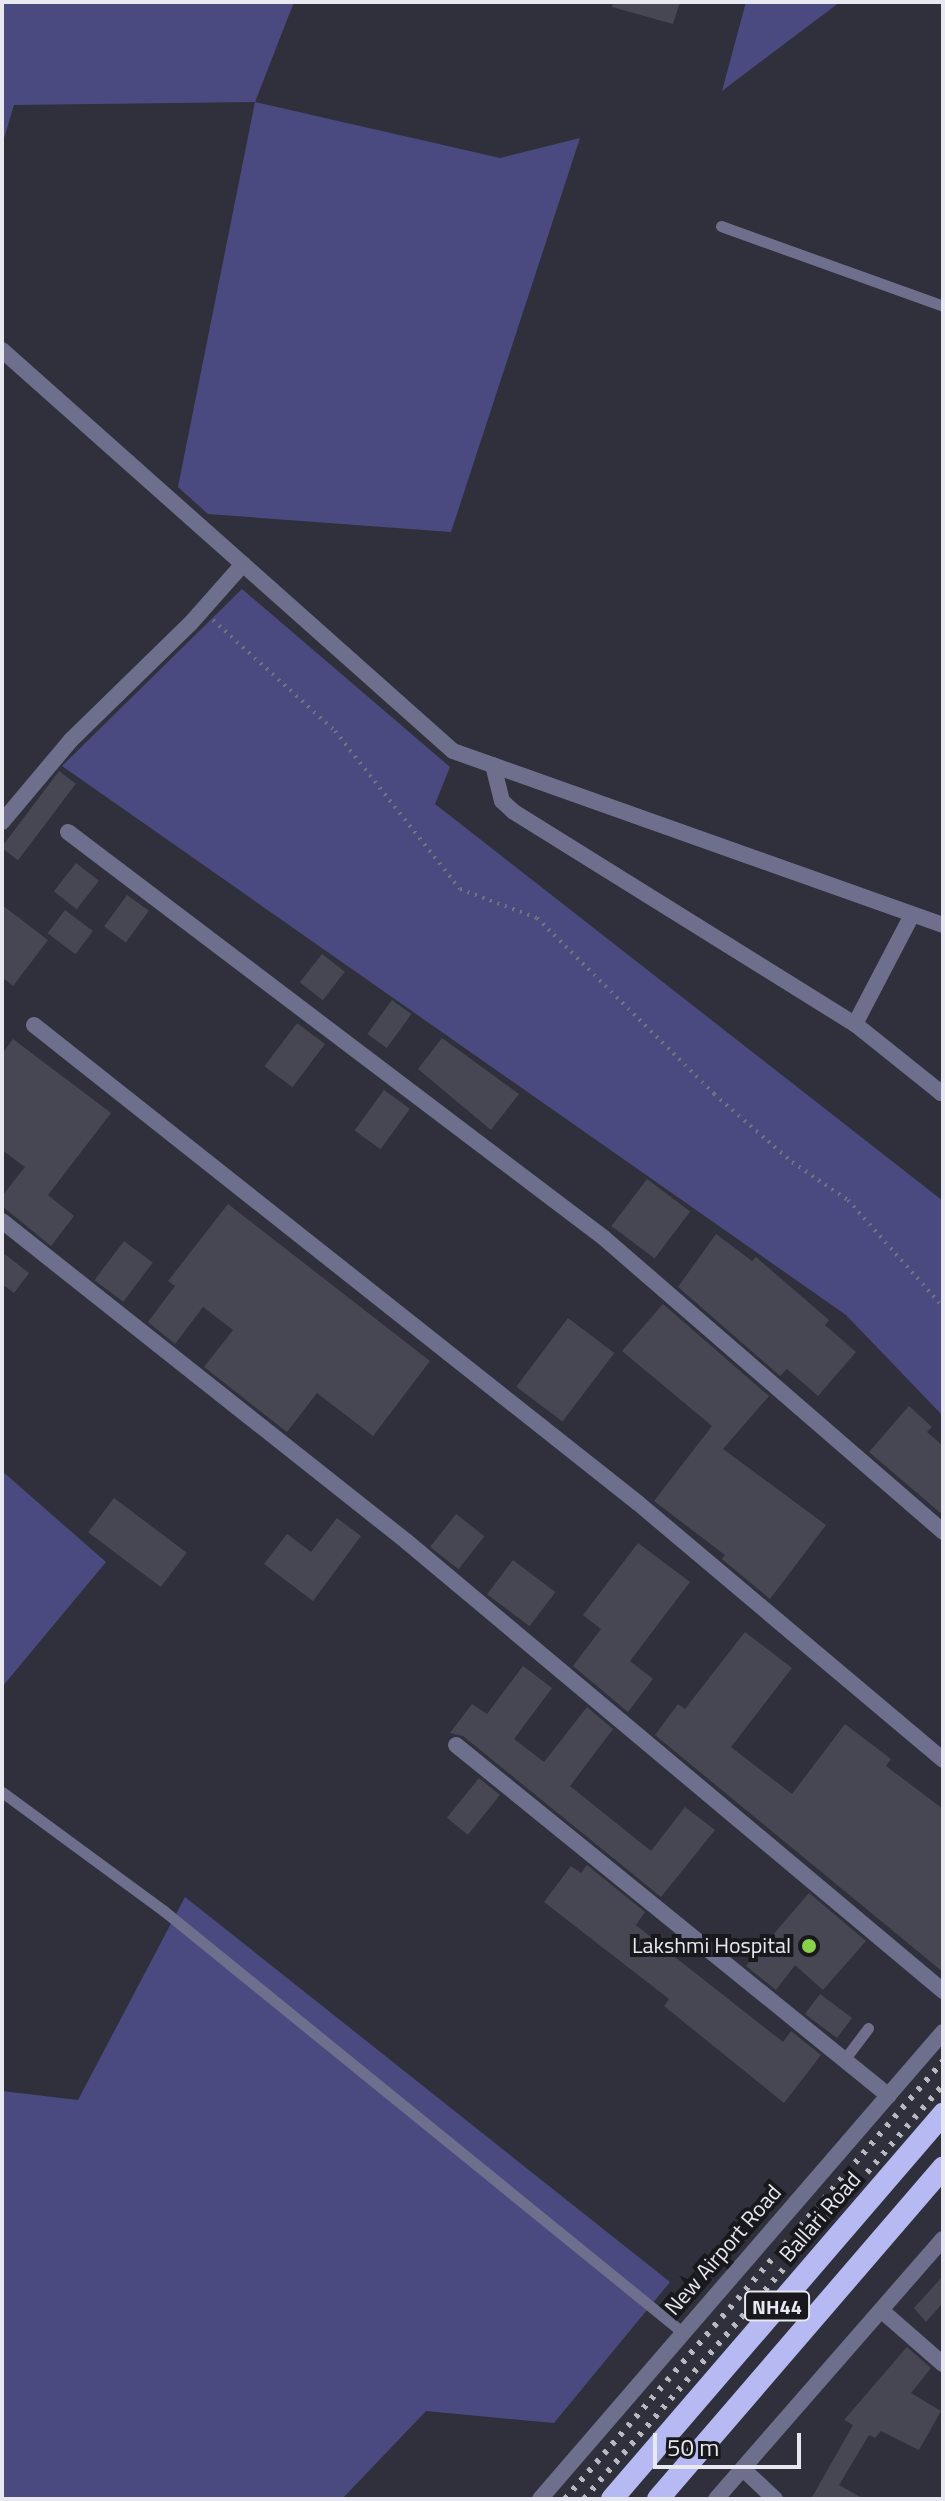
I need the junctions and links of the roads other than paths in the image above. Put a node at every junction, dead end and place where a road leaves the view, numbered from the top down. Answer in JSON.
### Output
{"nodes":[{"id":1,"x":721,"y":226,"type":"dead end"},
{"id":2,"x":943,"y":306,"type":"edge"},
{"id":3,"x":2,"y":350,"type":"edge"},
{"id":4,"x":243,"y":564,"type":"junction"},
{"id":5,"x":493,"y":765,"type":"junction"},
{"id":6,"x":2,"y":822,"type":"edge"},
{"id":7,"x":68,"y":832,"type":"dead end"},
{"id":8,"x":912,"y":915,"type":"junction"},
{"id":9,"x":943,"y":925,"type":"edge"},
{"id":10,"x":855,"y":1024,"type":"junction"},
{"id":11,"x":34,"y":1025,"type":"dead end"},
{"id":12,"x":943,"y":1089,"type":"edge"},
{"id":13,"x":2,"y":1221,"type":"edge"},
{"id":14,"x":943,"y":1532,"type":"edge"},
{"id":15,"x":456,"y":1745,"type":"dead end"},
{"id":16,"x":943,"y":1760,"type":"edge"},
{"id":17,"x":2,"y":1792,"type":"edge"},
{"id":18,"x":943,"y":1991,"type":"edge"},
{"id":19,"x":868,"y":2028,"type":"dead end"},
{"id":20,"x":943,"y":2032,"type":"edge"},
{"id":21,"x":844,"y":2060,"type":"junction"},
{"id":22,"x":889,"y":2096,"type":"junction"},
{"id":23,"x":943,"y":2114,"type":"edge"},
{"id":24,"x":943,"y":2168,"type":"edge"},
{"id":25,"x":943,"y":2239,"type":"edge"},
{"id":26,"x":881,"y":2310,"type":"junction"},
{"id":27,"x":681,"y":2331,"type":"junction"},
{"id":28,"x":943,"y":2364,"type":"edge"},
{"id":29,"x":743,"y":2469,"type":"junction"},
{"id":30,"x":540,"y":2499,"type":"edge"},
{"id":31,"x":612,"y":2499,"type":"edge"},
{"id":32,"x":658,"y":2499,"type":"edge"},
{"id":33,"x":716,"y":2499,"type":"edge"},
{"id":34,"x":775,"y":2499,"type":"edge"}],
"edges":[{"from":1,"to":2,"type":"lane"},
{"from":3,"to":4,"type":"street"},
{"from":4,"to":5,"type":"street"},
{"from":4,"to":6,"type":"street"},
{"from":5,"to":8,"type":"street"},
{"from":5,"to":10,"type":"street"},
{"from":7,"to":14,"type":"street"},
{"from":8,"to":9,"type":"street"},
{"from":8,"to":10,"type":"street"},
{"from":10,"to":12,"type":"street"},
{"from":11,"to":16,"type":"street"},
{"from":13,"to":18,"type":"street"},
{"from":15,"to":21,"type":"street"},
{"from":17,"to":27,"type":"lane"},
{"from":19,"to":21,"type":"lane"},
{"from":20,"to":22,"type":"street","name":"New Airport Road"},
{"from":21,"to":22,"type":"street"},
{"from":22,"to":27,"type":"street","name":"New Airport Road"},
{"from":23,"to":31,"type":"highway","name":"Ballari Road","number":"NH44"},
{"from":24,"to":32,"type":"highway","number":"NH44"},
{"from":25,"to":26,"type":"street"},
{"from":26,"to":28,"type":"street"},
{"from":26,"to":29,"type":"street"},
{"from":27,"to":30,"type":"street","name":"New Airport Road"},
{"from":29,"to":33,"type":"street"},
{"from":29,"to":34,"type":"street"}]}
